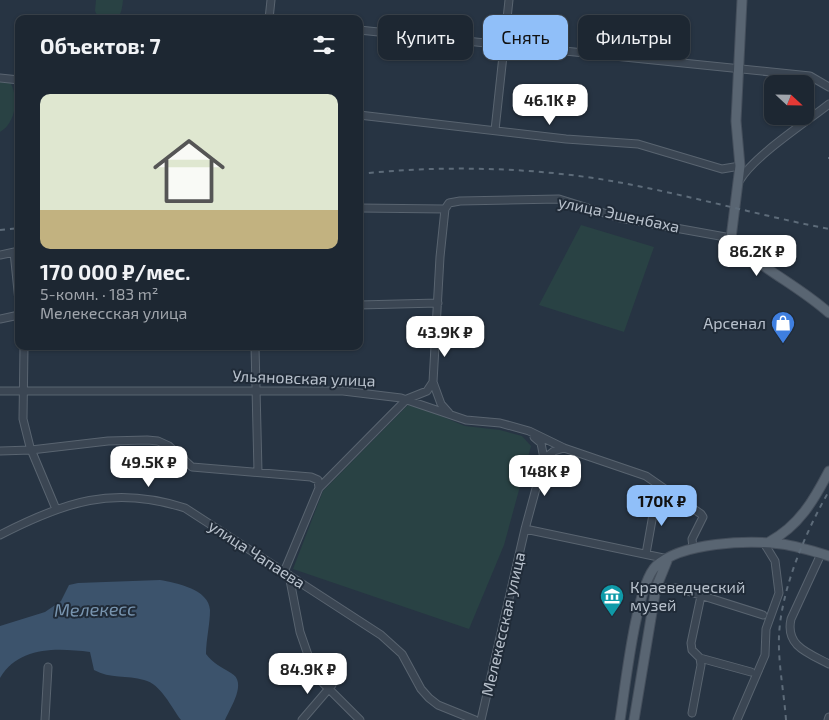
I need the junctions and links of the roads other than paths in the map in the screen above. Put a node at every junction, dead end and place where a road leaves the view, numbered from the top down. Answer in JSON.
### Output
{"nodes":[{"id":1,"x":270,"y":0,"type":"edge"},
{"id":2,"x":510,"y":0,"type":"edge"},
{"id":3,"x":742,"y":0,"type":"edge"},
{"id":4,"x":269,"y":15,"type":"edge"},
{"id":5,"x":508,"y":15,"type":"edge"},
{"id":6,"x":363,"y":30,"type":"edge"},
{"id":7,"x":483,"y":43,"type":"edge"},
{"id":8,"x":568,"y":51,"type":"edge"},
{"id":9,"x":503,"y":60,"type":"edge"},
{"id":10,"x":737,"y":68,"type":"junction"},
{"id":11,"x":0,"y":78,"type":"edge"},
{"id":12,"x":15,"y":80,"type":"edge"},
{"id":13,"x":829,"y":87,"type":"edge"},
{"id":14,"x":829,"y":104,"type":"edge"},
{"id":15,"x":363,"y":115,"type":"edge"},
{"id":16,"x":495,"y":130,"type":"junction"},
{"id":17,"x":740,"y":166,"type":"junction"},
{"id":18,"x":738,"y":182,"type":"junction"},
{"id":19,"x":363,"y":208,"type":"edge"},
{"id":20,"x":445,"y":209,"type":"junction"},
{"id":21,"x":731,"y":238,"type":"junction"},
{"id":22,"x":15,"y":252,"type":"edge"},
{"id":23,"x":0,"y":255,"type":"edge"},
{"id":24,"x":438,"y":303,"type":"junction"},
{"id":25,"x":363,"y":305,"type":"edge"},
{"id":26,"x":829,"y":313,"type":"edge"},
{"id":27,"x":15,"y":316,"type":"edge"},
{"id":28,"x":0,"y":318,"type":"edge"},
{"id":29,"x":24,"y":350,"type":"edge"},
{"id":30,"x":256,"y":350,"type":"edge"},
{"id":31,"x":433,"y":382,"type":"junction"},
{"id":32,"x":0,"y":391,"type":"edge"},
{"id":33,"x":23,"y":391,"type":"junction"},
{"id":34,"x":256,"y":391,"type":"junction"},
{"id":35,"x":407,"y":399,"type":"junction"},
{"id":36,"x":450,"y":415,"type":"junction"},
{"id":37,"x":528,"y":432,"type":"junction"},
{"id":38,"x":564,"y":448,"type":"junction"},
{"id":39,"x":31,"y":450,"type":"junction"},
{"id":40,"x":0,"y":451,"type":"edge"},
{"id":41,"x":544,"y":458,"type":"junction"},
{"id":42,"x":829,"y":471,"type":"edge"},
{"id":43,"x":258,"y":472,"type":"junction"},
{"id":44,"x":657,"y":484,"type":"junction"},
{"id":45,"x":319,"y":488,"type":"junction"},
{"id":46,"x":670,"y":492,"type":"junction"},
{"id":47,"x":659,"y":496,"type":"junction"},
{"id":48,"x":56,"y":509,"type":"junction"},
{"id":49,"x":525,"y":529,"type":"junction"},
{"id":50,"x":0,"y":536,"type":"edge"},
{"id":51,"x":766,"y":543,"type":"junction"},
{"id":52,"x":693,"y":548,"type":"junction"},
{"id":53,"x":646,"y":554,"type":"junction"},
{"id":54,"x":825,"y":555,"type":"edge"},
{"id":55,"x":668,"y":559,"type":"junction"},
{"id":56,"x":286,"y":573,"type":"junction"},
{"id":57,"x":656,"y":588,"type":"junction"},
{"id":58,"x":701,"y":596,"type":"junction"},
{"id":59,"x":763,"y":615,"type":"dead end"},
{"id":60,"x":700,"y":658,"type":"junction"},
{"id":61,"x":829,"y":664,"type":"edge"},
{"id":62,"x":48,"y":667,"type":"dead end"},
{"id":63,"x":751,"y":672,"type":"dead end"},
{"id":64,"x":330,"y":687,"type":"junction"},
{"id":65,"x":692,"y":713,"type":"dead end"},
{"id":66,"x":45,"y":720,"type":"edge"},
{"id":67,"x":302,"y":720,"type":"edge"},
{"id":68,"x":360,"y":720,"type":"edge"},
{"id":69,"x":475,"y":720,"type":"edge"},
{"id":70,"x":481,"y":720,"type":"edge"},
{"id":71,"x":620,"y":720,"type":"edge"},
{"id":72,"x":634,"y":720,"type":"edge"},
{"id":73,"x":737,"y":720,"type":"edge"}],
"edges":[{"from":1,"to":4,"type":"street"},
{"from":2,"to":5,"type":"street"},
{"from":3,"to":10,"type":"main road"},
{"from":6,"to":7,"type":"street"},
{"from":8,"to":10,"type":"street"},
{"from":9,"to":16,"type":"street"},
{"from":10,"to":13,"type":"street"},
{"from":10,"to":17,"type":"main road"},
{"from":11,"to":12,"type":"street"},
{"from":14,"to":18,"type":"street"},
{"from":15,"to":16,"type":"street"},
{"from":16,"to":17,"type":"street"},
{"from":17,"to":18,"type":"main road"},
{"from":18,"to":21,"type":"main road"},
{"from":19,"to":20,"type":"street","name":"улица Эшенбаха"},
{"from":20,"to":21,"type":"street","name":"улица Эшенбаха"},
{"from":20,"to":24,"type":"street"},
{"from":21,"to":26,"type":"main road"},
{"from":22,"to":23,"type":"street"},
{"from":24,"to":25,"type":"street"},
{"from":24,"to":31,"type":"street"},
{"from":27,"to":28,"type":"street"},
{"from":29,"to":33,"type":"street"},
{"from":30,"to":34,"type":"street"},
{"from":31,"to":35,"type":"street"},
{"from":31,"to":36,"type":"street"},
{"from":32,"to":33,"type":"street","name":"Ульяновская улица"},
{"from":33,"to":34,"type":"street","name":"Ульяновская улица"},
{"from":33,"to":39,"type":"street"},
{"from":34,"to":35,"type":"street","name":"Ульяновская улица"},
{"from":34,"to":43,"type":"street"},
{"from":35,"to":36,"type":"street","name":"Ульяновская улица"},
{"from":35,"to":45,"type":"street"},
{"from":36,"to":37,"type":"street","name":"Ульяновская улица"},
{"from":37,"to":38,"type":"street","name":"Ульяновская улица"},
{"from":37,"to":41,"type":"street"},
{"from":38,"to":41,"type":"street"},
{"from":38,"to":44,"type":"street","name":"Ульяновская улица"},
{"from":39,"to":40,"type":"street"},
{"from":39,"to":43,"type":"street"},
{"from":39,"to":48,"type":"street"},
{"from":41,"to":49,"type":"street","name":"Мелекесская улица"},
{"from":42,"to":51,"type":"main road"},
{"from":43,"to":45,"type":"street"},
{"from":44,"to":46,"type":"street","name":"Ульяновская улица"},
{"from":44,"to":47,"type":"street"},
{"from":45,"to":56,"type":"street"},
{"from":46,"to":47,"type":"street"},
{"from":46,"to":52,"type":"street","name":"Ульяновская улица"},
{"from":47,"to":53,"type":"street"},
{"from":48,"to":50,"type":"street","name":"улица Чапаева"},
{"from":48,"to":56,"type":"street","name":"улица Чапаева"},
{"from":49,"to":53,"type":"street","name":"Мелекесская улица"},
{"from":49,"to":70,"type":"street","name":"Мелекесская улица"},
{"from":51,"to":52,"type":"main road"},
{"from":51,"to":54,"type":"main road"},
{"from":51,"to":73,"type":"street"},
{"from":52,"to":55,"type":"main road"},
{"from":53,"to":55,"type":"street","name":"Мелекесская улица"},
{"from":54,"to":61,"type":"street"},
{"from":55,"to":57,"type":"main road"},
{"from":55,"to":71,"type":"main road"},
{"from":56,"to":64,"type":"street"},
{"from":56,"to":69,"type":"street","name":"улица Чапаева"},
{"from":57,"to":58,"type":"street"},
{"from":57,"to":72,"type":"main road"},
{"from":58,"to":59,"type":"street"},
{"from":58,"to":60,"type":"street"},
{"from":60,"to":63,"type":"street"},
{"from":60,"to":65,"type":"street"},
{"from":62,"to":66,"type":"street"},
{"from":64,"to":67,"type":"street"},
{"from":64,"to":68,"type":"street"}]}
